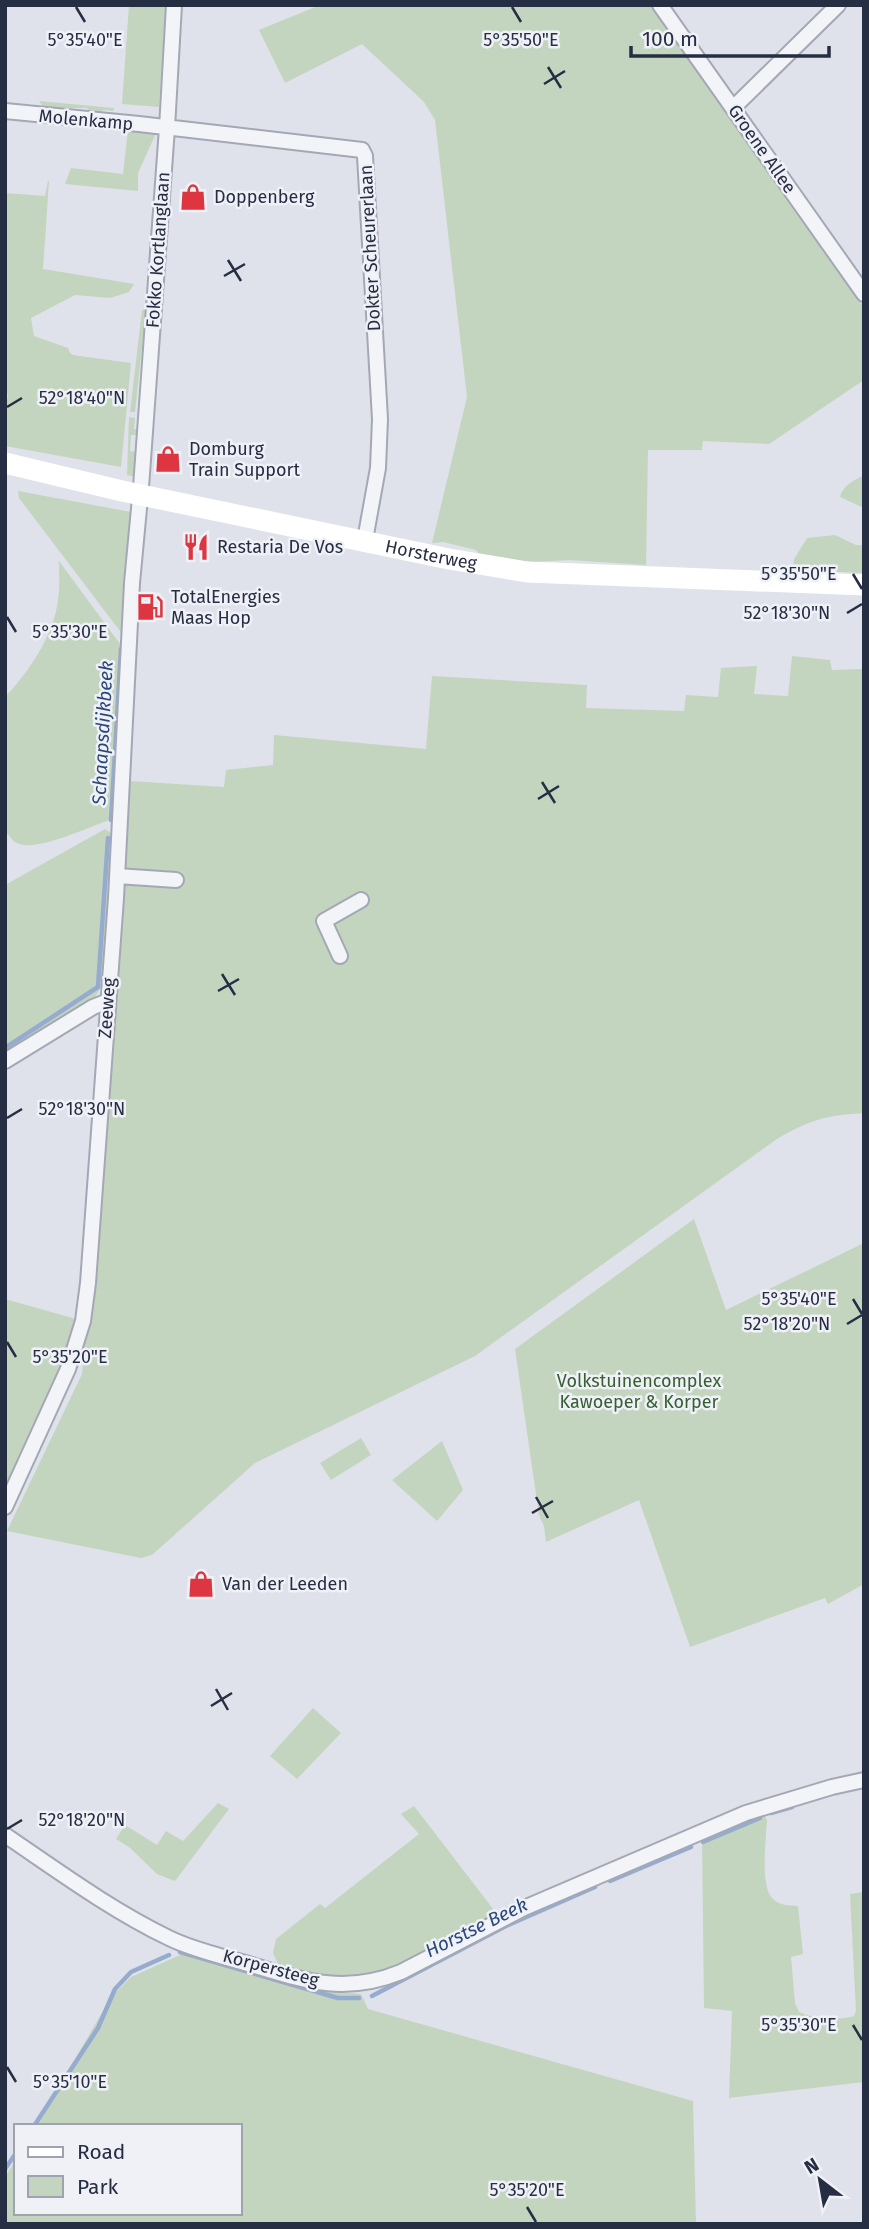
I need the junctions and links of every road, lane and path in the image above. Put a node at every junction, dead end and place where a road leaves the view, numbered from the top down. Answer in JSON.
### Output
{"nodes":[{"id":1,"x":174,"y":5,"type":"edge"},
{"id":2,"x":660,"y":5,"type":"edge"},
{"id":3,"x":838,"y":5,"type":"edge"},
{"id":4,"x":733,"y":107,"type":"junction"},
{"id":5,"x":5,"y":111,"type":"edge"},
{"id":6,"x":167,"y":128,"type":"junction"},
{"id":7,"x":864,"y":294,"type":"edge"},
{"id":8,"x":5,"y":463,"type":"edge"},
{"id":9,"x":140,"y":495,"type":"junction"},
{"id":10,"x":365,"y":540,"type":"junction"},
{"id":11,"x":864,"y":585,"type":"edge"},
{"id":12,"x":117,"y":876,"type":"junction"},
{"id":13,"x":176,"y":880,"type":"dead end"},
{"id":14,"x":362,"y":900,"type":"dead end"},
{"id":15,"x":340,"y":956,"type":"dead end"},
{"id":16,"x":108,"y":1001,"type":"junction"},
{"id":17,"x":5,"y":1061,"type":"edge"},
{"id":18,"x":5,"y":1507,"type":"edge"},
{"id":19,"x":864,"y":1780,"type":"edge"},
{"id":20,"x":5,"y":1835,"type":"edge"}],
"edges":[{"from":1,"to":6,"type":"street","name":"Fokko Kortlanglaan"},
{"from":2,"to":4,"type":"street","name":"Groene Allee"},
{"from":3,"to":4,"type":"street"},
{"from":4,"to":7,"type":"street","name":"Groene Allee"},
{"from":5,"to":6,"type":"street","name":"Molenkamp"},
{"from":6,"to":9,"type":"street","name":"Fokko Kortlanglaan"},
{"from":6,"to":10,"type":"street","name":"Dokter Scheurerlaan"},
{"from":8,"to":9,"type":"main road","name":"Horsterweg"},
{"from":9,"to":10,"type":"main road","name":"Horsterweg"},
{"from":9,"to":12,"type":"street","name":"Zeeweg"},
{"from":10,"to":11,"type":"main road","name":"Horsterweg"},
{"from":12,"to":13,"type":"street"},
{"from":12,"to":16,"type":"street","name":"Zeeweg"},
{"from":14,"to":15,"type":"street"},
{"from":16,"to":17,"type":"street"},
{"from":16,"to":18,"type":"street","name":"Zeeweg"},
{"from":19,"to":20,"type":"street","name":"Korpersteeg"}]}
